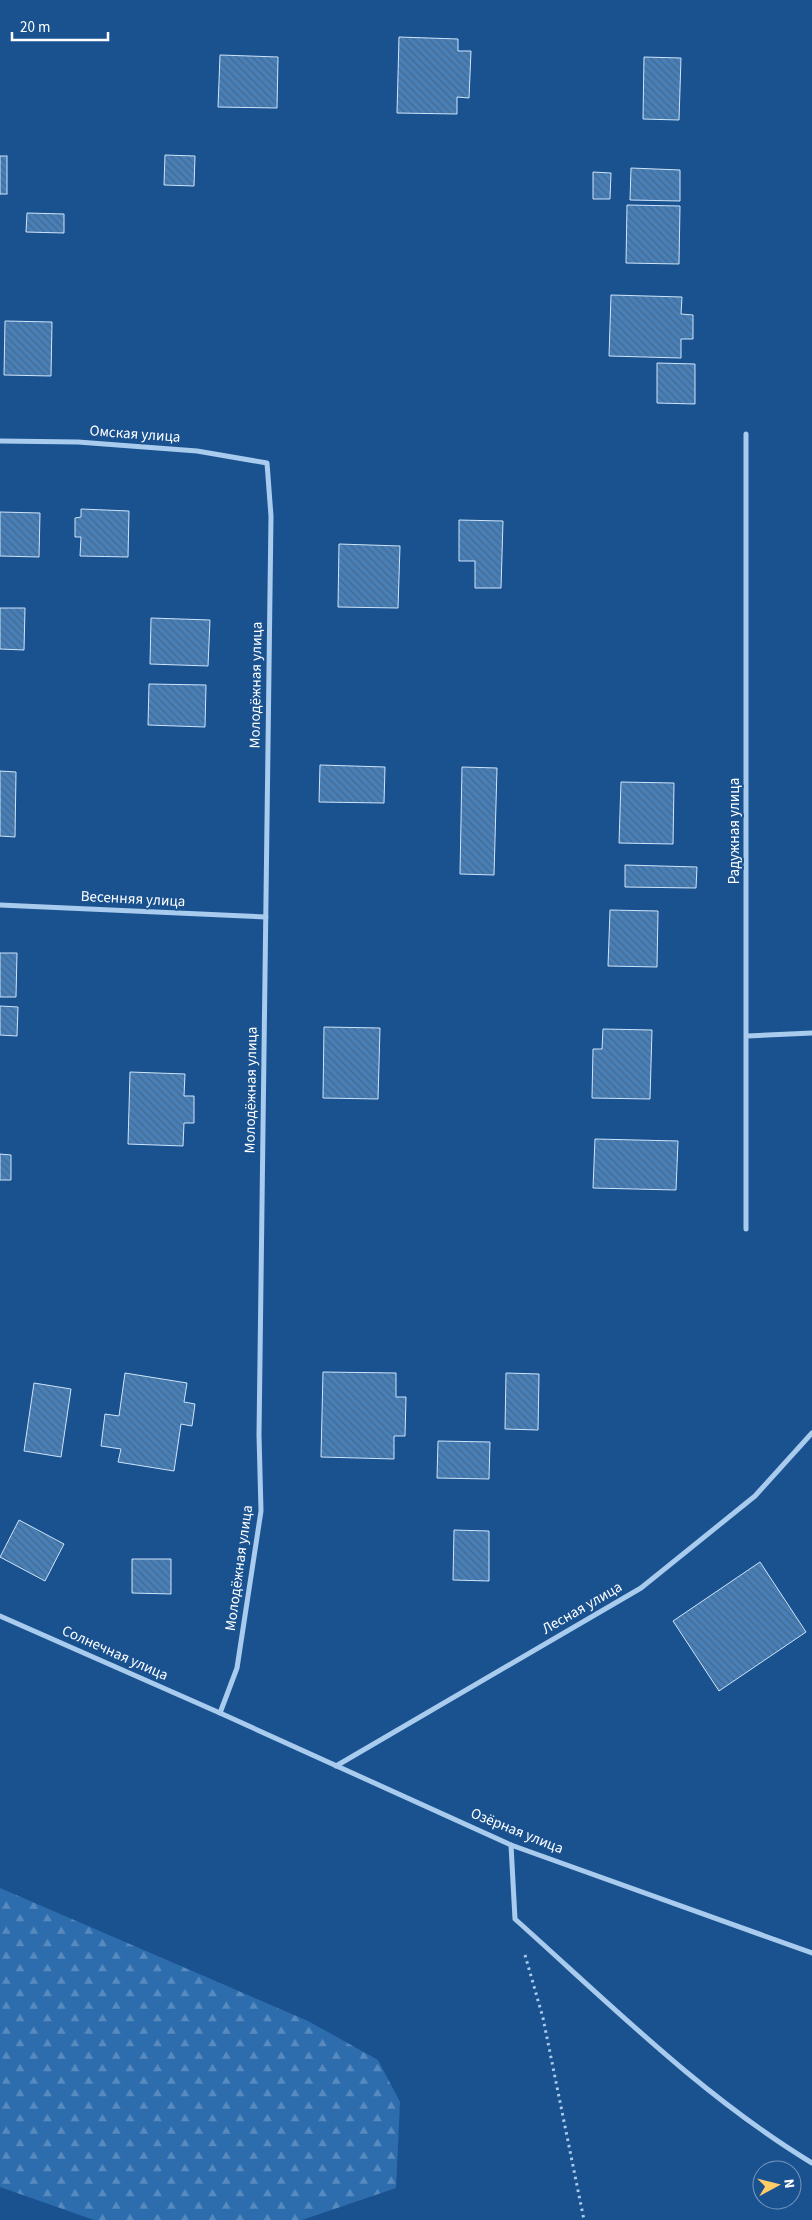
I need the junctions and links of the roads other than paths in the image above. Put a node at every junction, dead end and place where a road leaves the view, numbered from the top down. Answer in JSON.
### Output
{"nodes":[{"id":1,"x":746,"y":434,"type":"dead end"},
{"id":2,"x":0,"y":441,"type":"edge"},
{"id":3,"x":267,"y":463,"type":"joint"},
{"id":4,"x":0,"y":905,"type":"edge"},
{"id":5,"x":266,"y":917,"type":"junction"},
{"id":6,"x":812,"y":1033,"type":"edge"},
{"id":7,"x":747,"y":1036,"type":"junction"},
{"id":8,"x":746,"y":1229,"type":"dead end"},
{"id":9,"x":812,"y":1433,"type":"edge"},
{"id":10,"x":0,"y":1616,"type":"edge"},
{"id":11,"x":220,"y":1713,"type":"junction"},
{"id":12,"x":336,"y":1766,"type":"junction"},
{"id":13,"x":511,"y":1845,"type":"junction"},
{"id":14,"x":812,"y":1953,"type":"edge"},
{"id":15,"x":812,"y":2164,"type":"edge"}],
"edges":[{"from":1,"to":7,"type":"street","name":"Радужная улица"},
{"from":2,"to":3,"type":"street","name":"Омская улица"},
{"from":3,"to":5,"type":"street","name":"Молодёжная улица"},
{"from":4,"to":5,"type":"street","name":"Весенняя улица"},
{"from":5,"to":11,"type":"street","name":"Молодёжная улица"},
{"from":6,"to":7,"type":"street"},
{"from":7,"to":8,"type":"street","name":"Радужная улица"},
{"from":9,"to":12,"type":"street","name":"Лесная улица"},
{"from":10,"to":11,"type":"street","name":"Солнечная улица"},
{"from":11,"to":12,"type":"street","name":"Озёрная улица"},
{"from":12,"to":13,"type":"street","name":"Озёрная улица"},
{"from":13,"to":14,"type":"street","name":"Озёрная улица"},
{"from":13,"to":15,"type":"street"}]}
